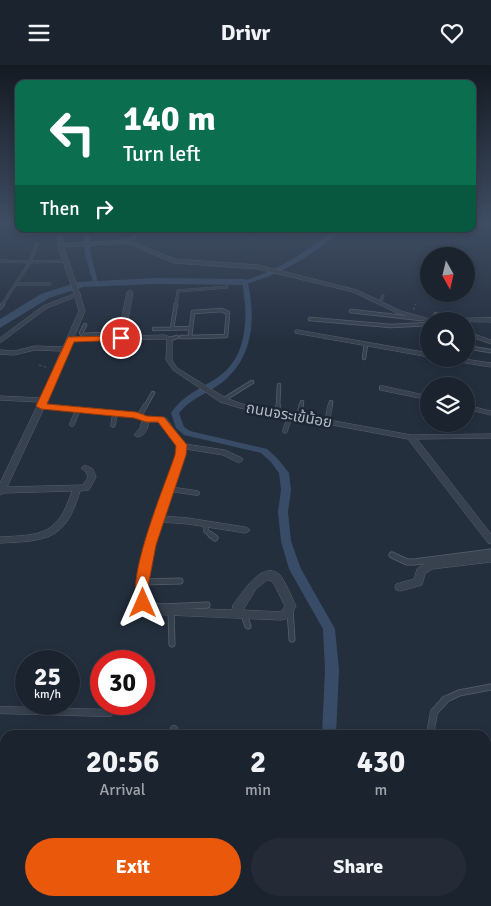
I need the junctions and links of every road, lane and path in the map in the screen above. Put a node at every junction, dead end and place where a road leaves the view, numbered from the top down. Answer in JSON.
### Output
{"nodes":[{"id":1,"x":29,"y":263,"type":"edge"},
{"id":2,"x":67,"y":263,"type":"edge"},
{"id":3,"x":217,"y":263,"type":"edge"},
{"id":4,"x":16,"y":284,"type":"junction"},
{"id":5,"x":50,"y":284,"type":"dead end"},
{"id":6,"x":227,"y":287,"type":"dead end"},
{"id":7,"x":130,"y":292,"type":"dead end"},
{"id":8,"x":78,"y":293,"type":"junction"},
{"id":9,"x":0,"y":308,"type":"edge"},
{"id":10,"x":351,"y":311,"type":"dead end"},
{"id":11,"x":420,"y":318,"type":"edge"},
{"id":12,"x":310,"y":319,"type":"dead end"},
{"id":13,"x":420,"y":319,"type":"edge"},
{"id":14,"x":475,"y":320,"type":"edge"},
{"id":15,"x":491,"y":320,"type":"edge"},
{"id":16,"x":420,"y":323,"type":"edge"},
{"id":17,"x":84,"y":325,"type":"dead end"},
{"id":18,"x":123,"y":327,"type":"junction"},
{"id":19,"x":172,"y":328,"type":"junction"},
{"id":20,"x":190,"y":328,"type":"junction"},
{"id":21,"x":154,"y":329,"type":"dead end"},
{"id":22,"x":297,"y":332,"type":"dead end"},
{"id":23,"x":190,"y":337,"type":"junction"},
{"id":24,"x":475,"y":337,"type":"edge"},
{"id":25,"x":118,"y":338,"type":"junction"},
{"id":26,"x":176,"y":338,"type":"junction"},
{"id":27,"x":71,"y":339,"type":"junction"},
{"id":28,"x":0,"y":341,"type":"edge"},
{"id":29,"x":491,"y":342,"type":"edge"},
{"id":30,"x":366,"y":343,"type":"junction"},
{"id":31,"x":475,"y":348,"type":"edge"},
{"id":32,"x":66,"y":349,"type":"junction"},
{"id":33,"x":490,"y":351,"type":"dead end"},
{"id":34,"x":0,"y":352,"type":"edge"},
{"id":35,"x":420,"y":353,"type":"edge"},
{"id":36,"x":116,"y":355,"type":"dead end"},
{"id":37,"x":364,"y":358,"type":"dead end"},
{"id":38,"x":475,"y":362,"type":"edge"},
{"id":39,"x":491,"y":365,"type":"edge"},
{"id":40,"x":252,"y":382,"type":"dead end"},
{"id":41,"x":279,"y":385,"type":"dead end"},
{"id":42,"x":383,"y":388,"type":"dead end"},
{"id":43,"x":153,"y":393,"type":"dead end"},
{"id":44,"x":420,"y":396,"type":"edge"},
{"id":45,"x":0,"y":398,"type":"edge"},
{"id":46,"x":224,"y":400,"type":"junction"},
{"id":47,"x":302,"y":402,"type":"dead end"},
{"id":48,"x":331,"y":402,"type":"dead end"},
{"id":49,"x":42,"y":403,"type":"junction"},
{"id":50,"x":475,"y":409,"type":"edge"},
{"id":51,"x":78,"y":410,"type":"junction"},
{"id":52,"x":491,"y":413,"type":"edge"},
{"id":53,"x":115,"y":414,"type":"junction"},
{"id":54,"x":278,"y":414,"type":"junction"},
{"id":55,"x":290,"y":416,"type":"junction"},
{"id":56,"x":143,"y":417,"type":"junction"},
{"id":57,"x":299,"y":417,"type":"junction"},
{"id":58,"x":327,"y":422,"type":"junction"},
{"id":59,"x":72,"y":424,"type":"dead end"},
{"id":60,"x":113,"y":425,"type":"dead end"},
{"id":61,"x":285,"y":431,"type":"dead end"},
{"id":62,"x":138,"y":435,"type":"dead end"},
{"id":63,"x":491,"y":436,"type":"edge"},
{"id":64,"x":411,"y":437,"type":"junction"},
{"id":65,"x":182,"y":446,"type":"junction"},
{"id":66,"x":239,"y":460,"type":"dead end"},
{"id":67,"x":85,"y":468,"type":"dead end"},
{"id":68,"x":77,"y":488,"type":"junction"},
{"id":69,"x":169,"y":489,"type":"junction"},
{"id":70,"x":0,"y":491,"type":"edge"},
{"id":71,"x":197,"y":493,"type":"dead end"},
{"id":72,"x":160,"y":519,"type":"junction"},
{"id":73,"x":206,"y":524,"type":"junction"},
{"id":74,"x":245,"y":530,"type":"dead end"},
{"id":75,"x":215,"y":538,"type":"dead end"},
{"id":76,"x":0,"y":540,"type":"edge"},
{"id":77,"x":491,"y":541,"type":"edge"},
{"id":78,"x":491,"y":552,"type":"edge"},
{"id":79,"x":392,"y":555,"type":"dead end"},
{"id":80,"x":491,"y":558,"type":"edge"},
{"id":81,"x":180,"y":581,"type":"dead end"},
{"id":82,"x":142,"y":582,"type":"junction"},
{"id":83,"x":400,"y":587,"type":"dead end"},
{"id":84,"x":143,"y":603,"type":"junction"},
{"id":85,"x":207,"y":605,"type":"dead end"},
{"id":86,"x":290,"y":609,"type":"junction"},
{"id":87,"x":171,"y":612,"type":"junction"},
{"id":88,"x":241,"y":615,"type":"junction"},
{"id":89,"x":248,"y":626,"type":"dead end"},
{"id":90,"x":292,"y":639,"type":"dead end"},
{"id":91,"x":172,"y":644,"type":"dead end"},
{"id":92,"x":491,"y":688,"type":"edge"},
{"id":93,"x":0,"y":710,"type":"edge"},
{"id":94,"x":90,"y":712,"type":"edge"},
{"id":95,"x":431,"y":730,"type":"edge"}],
"edges":[{"from":1,"to":4,"type":"lane"},
{"from":2,"to":8,"type":"street"},
{"from":3,"to":11,"type":"street"},
{"from":4,"to":5,"type":"lane"},
{"from":4,"to":9,"type":"lane"},
{"from":6,"to":19,"type":"lane"},
{"from":7,"to":18,"type":"street"},
{"from":8,"to":27,"type":"street"},
{"from":8,"to":28,"type":"street"},
{"from":10,"to":13,"type":"lane"},
{"from":12,"to":16,"type":"lane"},
{"from":14,"to":15,"type":"street"},
{"from":17,"to":18,"type":"lane"},
{"from":18,"to":25,"type":"street"},
{"from":19,"to":20,"type":"lane"},
{"from":19,"to":21,"type":"lane"},
{"from":20,"to":23,"type":"lane"},
{"from":20,"to":23,"type":"lane"},
{"from":22,"to":30,"type":"street"},
{"from":23,"to":26,"type":"lane"},
{"from":24,"to":29,"type":"street"},
{"from":25,"to":26,"type":"street"},
{"from":25,"to":27,"type":"street"},
{"from":25,"to":36,"type":"lane"},
{"from":26,"to":46,"type":"street","name":"ถนนจระเข้น้อย"},
{"from":27,"to":32,"type":"street"},
{"from":30,"to":35,"type":"street"},
{"from":30,"to":37,"type":"lane"},
{"from":31,"to":33,"type":"lane"},
{"from":32,"to":34,"type":"street"},
{"from":32,"to":49,"type":"street"},
{"from":38,"to":39,"type":"street"},
{"from":40,"to":46,"type":"lane"},
{"from":41,"to":54,"type":"lane"},
{"from":42,"to":44,"type":"street"},
{"from":43,"to":56,"type":"lane"},
{"from":45,"to":49,"type":"street"},
{"from":46,"to":54,"type":"street","name":"ถนนจระเข้น้อย"},
{"from":47,"to":57,"type":"lane"},
{"from":48,"to":58,"type":"lane"},
{"from":49,"to":51,"type":"street"},
{"from":49,"to":70,"type":"street"},
{"from":50,"to":52,"type":"street"},
{"from":51,"to":53,"type":"street"},
{"from":51,"to":59,"type":"lane"},
{"from":53,"to":56,"type":"street"},
{"from":53,"to":60,"type":"lane"},
{"from":54,"to":55,"type":"street","name":"ถนนจระเข้น้อย"},
{"from":55,"to":57,"type":"street","name":"ถนนจระเข้น้อย"},
{"from":55,"to":61,"type":"lane"},
{"from":56,"to":62,"type":"street"},
{"from":56,"to":65,"type":"street"},
{"from":57,"to":58,"type":"street","name":"ถนนจระเข้น้อย"},
{"from":58,"to":64,"type":"street","name":"ถนนจระเข้น้อย"},
{"from":63,"to":64,"type":"street","name":"ถนนจระเข้น้อย"},
{"from":64,"to":77,"type":"street"},
{"from":65,"to":66,"type":"street"},
{"from":65,"to":69,"type":"street"},
{"from":67,"to":68,"type":"street"},
{"from":68,"to":70,"type":"street"},
{"from":68,"to":76,"type":"street"},
{"from":69,"to":71,"type":"lane"},
{"from":69,"to":72,"type":"street"},
{"from":72,"to":73,"type":"street"},
{"from":72,"to":82,"type":"street"},
{"from":73,"to":74,"type":"street"},
{"from":73,"to":75,"type":"lane"},
{"from":78,"to":79,"type":"lane"},
{"from":80,"to":83,"type":"street"},
{"from":81,"to":82,"type":"lane"},
{"from":82,"to":84,"type":"street"},
{"from":84,"to":85,"type":"lane"},
{"from":84,"to":87,"type":"street"},
{"from":86,"to":88,"type":"street"},
{"from":86,"to":88,"type":"street"},
{"from":86,"to":90,"type":"lane"},
{"from":87,"to":88,"type":"street"},
{"from":87,"to":91,"type":"lane"},
{"from":88,"to":89,"type":"lane"},
{"from":92,"to":95,"type":"lane"},
{"from":93,"to":94,"type":"lane"}]}
